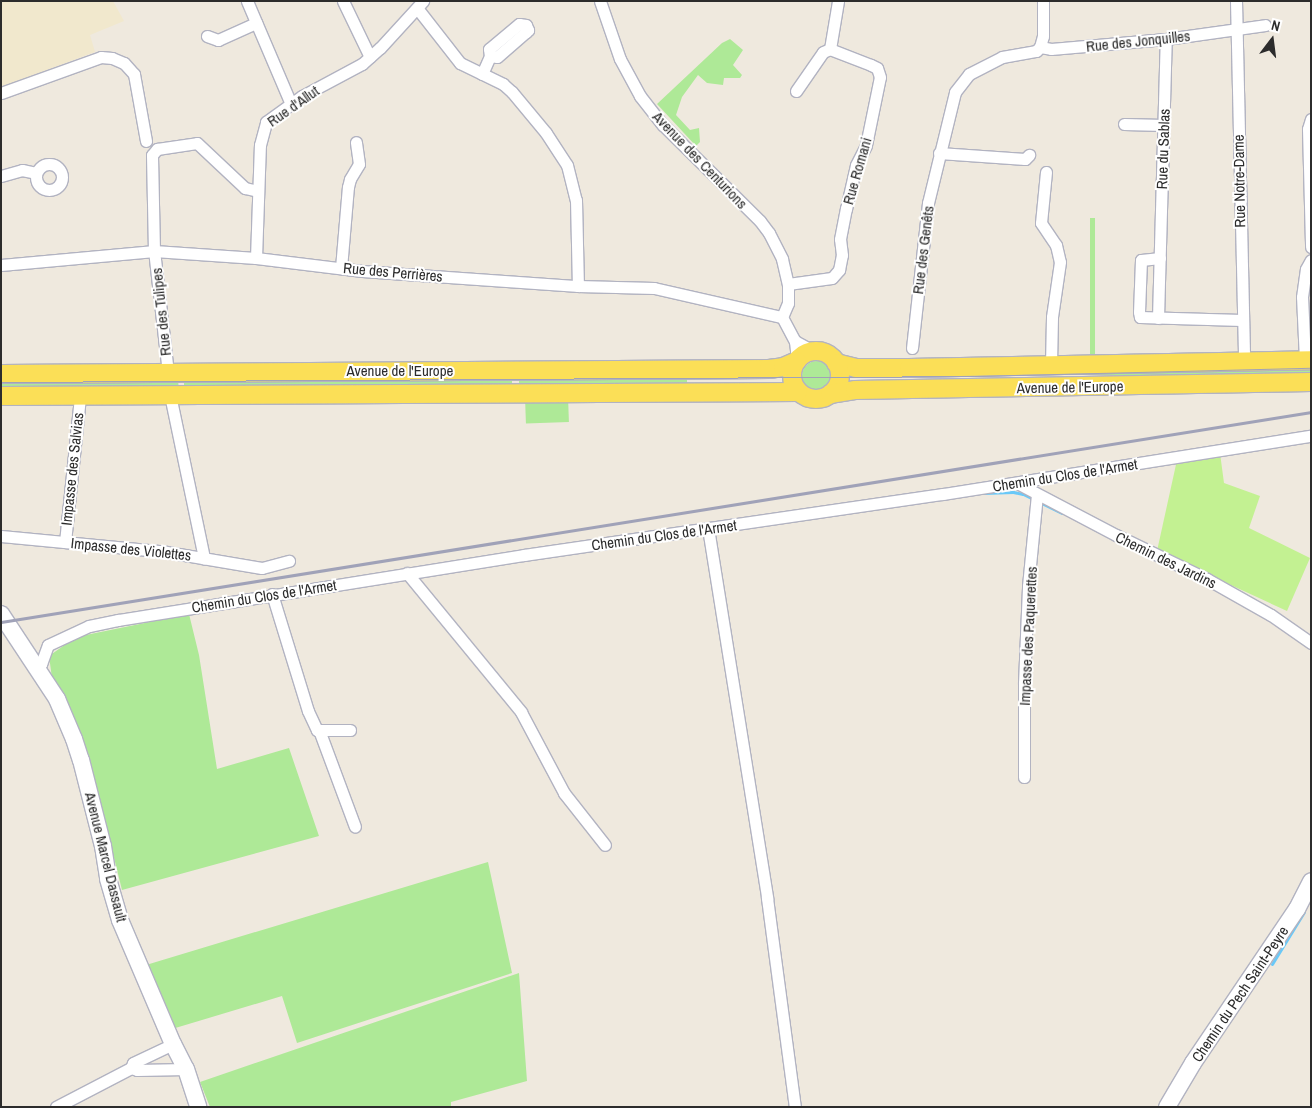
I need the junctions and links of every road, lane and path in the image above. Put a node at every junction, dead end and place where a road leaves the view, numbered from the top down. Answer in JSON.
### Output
{"nodes":[{"id":1,"x":247,"y":1,"type":"edge"},
{"id":2,"x":343,"y":1,"type":"edge"},
{"id":3,"x":600,"y":1,"type":"edge"},
{"id":4,"x":838,"y":1,"type":"edge"},
{"id":5,"x":1044,"y":1,"type":"edge"},
{"id":6,"x":1236,"y":1,"type":"edge"},
{"id":7,"x":420,"y":5,"type":"edge"},
{"id":8,"x":256,"y":23,"type":"junction"},
{"id":9,"x":1265,"y":24,"type":"dead end"},
{"id":10,"x":1236,"y":29,"type":"junction"},
{"id":11,"x":207,"y":36,"type":"dead end"},
{"id":12,"x":1166,"y":39,"type":"junction"},
{"id":13,"x":1040,"y":48,"type":"junction"},
{"id":14,"x":830,"y":49,"type":"junction"},
{"id":15,"x":490,"y":56,"type":"dead end"},
{"id":16,"x":370,"y":57,"type":"junction"},
{"id":17,"x":482,"y":74,"type":"junction"},
{"id":18,"x":796,"y":92,"type":"dead end"},
{"id":19,"x":1,"y":94,"type":"edge"},
{"id":20,"x":291,"y":104,"type":"junction"},
{"id":21,"x":1311,"y":119,"type":"edge"},
{"id":22,"x":1124,"y":124,"type":"dead end"},
{"id":23,"x":1164,"y":125,"type":"junction"},
{"id":24,"x":146,"y":141,"type":"dead end"},
{"id":25,"x":356,"y":142,"type":"dead end"},
{"id":26,"x":939,"y":153,"type":"junction"},
{"id":27,"x":1029,"y":154,"type":"dead end"},
{"id":28,"x":1046,"y":172,"type":"dead end"},
{"id":29,"x":36,"y":173,"type":"dead end"},
{"id":30,"x":1,"y":176,"type":"edge"},
{"id":31,"x":258,"y":191,"type":"junction"},
{"id":32,"x":1311,"y":247,"type":"edge"},
{"id":33,"x":154,"y":251,"type":"junction"},
{"id":34,"x":256,"y":258,"type":"junction"},
{"id":35,"x":1160,"y":258,"type":"junction"},
{"id":36,"x":1311,"y":260,"type":"edge"},
{"id":37,"x":1,"y":265,"type":"edge"},
{"id":38,"x":341,"y":268,"type":"junction"},
{"id":39,"x":788,"y":284,"type":"junction"},
{"id":40,"x":578,"y":286,"type":"junction"},
{"id":41,"x":782,"y":317,"type":"junction"},
{"id":42,"x":1158,"y":318,"type":"junction"},
{"id":43,"x":1242,"y":320,"type":"junction"},
{"id":44,"x":795,"y":341,"type":"junction"},
{"id":45,"x":912,"y":348,"type":"dead end"},
{"id":46,"x":816,"y":352,"type":"junction"},
{"id":47,"x":797,"y":360,"type":"junction"},
{"id":48,"x":1308,"y":360,"type":"edge"},
{"id":49,"x":836,"y":362,"type":"junction"},
{"id":50,"x":1244,"y":362,"type":"junction"},
{"id":51,"x":1051,"y":366,"type":"junction"},
{"id":52,"x":168,"y":372,"type":"junction"},
{"id":53,"x":1,"y":374,"type":"edge"},
{"id":54,"x":1311,"y":382,"type":"edge"},
{"id":55,"x":798,"y":392,"type":"junction"},
{"id":56,"x":830,"y":394,"type":"junction"},
{"id":57,"x":170,"y":395,"type":"junction"},
{"id":58,"x":1,"y":396,"type":"edge"},
{"id":59,"x":80,"y":396,"type":"junction"},
{"id":60,"x":1311,"y":436,"type":"edge"},
{"id":61,"x":1017,"y":483,"type":"junction"},
{"id":62,"x":1037,"y":495,"type":"junction"},
{"id":63,"x":708,"y":528,"type":"junction"},
{"id":64,"x":1,"y":536,"type":"edge"},
{"id":65,"x":65,"y":542,"type":"junction"},
{"id":66,"x":204,"y":558,"type":"junction"},
{"id":67,"x":289,"y":561,"type":"dead end"},
{"id":68,"x":409,"y":576,"type":"junction"},
{"id":69,"x":273,"y":597,"type":"junction"},
{"id":70,"x":1,"y":614,"type":"edge"},
{"id":71,"x":1311,"y":643,"type":"edge"},
{"id":72,"x":37,"y":668,"type":"junction"},
{"id":73,"x":319,"y":730,"type":"junction"},
{"id":74,"x":350,"y":730,"type":"dead end"},
{"id":75,"x":1024,"y":777,"type":"dead end"},
{"id":76,"x":355,"y":826,"type":"dead end"},
{"id":77,"x":605,"y":845,"type":"dead end"},
{"id":78,"x":1311,"y":881,"type":"edge"},
{"id":79,"x":173,"y":1044,"type":"junction"},
{"id":80,"x":131,"y":1068,"type":"junction"},
{"id":81,"x":186,"y":1069,"type":"junction"},
{"id":82,"x":63,"y":1105,"type":"edge"},
{"id":83,"x":198,"y":1107,"type":"edge"},
{"id":84,"x":795,"y":1107,"type":"edge"},
{"id":85,"x":1167,"y":1107,"type":"edge"}],
"edges":[{"from":1,"to":8,"type":"street"},
{"from":2,"to":16,"type":"street"},
{"from":3,"to":39,"type":"street","name":"Avenue des Centurions"},
{"from":4,"to":14,"type":"street"},
{"from":5,"to":13,"type":"street"},
{"from":6,"to":10,"type":"street","name":"Rue Notre-Dame"},
{"from":7,"to":16,"type":"street","name":"Rue d'Allut"},
{"from":7,"to":17,"type":"street"},
{"from":8,"to":11,"type":"street"},
{"from":8,"to":20,"type":"street"},
{"from":9,"to":10,"type":"street","name":"Rue des Jonquilles"},
{"from":10,"to":12,"type":"street","name":"Rue des Jonquilles"},
{"from":10,"to":43,"type":"street","name":"Rue Notre-Dame"},
{"from":12,"to":13,"type":"street","name":"Rue des Jonquilles"},
{"from":12,"to":23,"type":"street","name":"Rue du Sablas"},
{"from":13,"to":26,"type":"street","name":"Rue des Genêts"},
{"from":14,"to":18,"type":"street"},
{"from":14,"to":39,"type":"street","name":"Rue Romani"},
{"from":15,"to":17,"type":"street"},
{"from":16,"to":20,"type":"street","name":"Rue d'Allut"},
{"from":17,"to":40,"type":"street"},
{"from":19,"to":24,"type":"street"},
{"from":20,"to":31,"type":"street","name":"Rue d'Allut"},
{"from":21,"to":32,"type":"street"},
{"from":22,"to":23,"type":"street"},
{"from":23,"to":35,"type":"street","name":"Rue du Sablas"},
{"from":25,"to":38,"type":"street"},
{"from":26,"to":27,"type":"street"},
{"from":26,"to":45,"type":"street","name":"Rue des Genêts"},
{"from":28,"to":51,"type":"street"},
{"from":29,"to":30,"type":"street"},
{"from":31,"to":33,"type":"street","name":"Rue des Tulipes"},
{"from":31,"to":34,"type":"street","name":"Rue d'Allut"},
{"from":33,"to":34,"type":"street","name":"Rue des Perrières"},
{"from":33,"to":37,"type":"street","name":"Rue des Perrières"},
{"from":33,"to":52,"type":"street","name":"Rue des Tulipes"},
{"from":34,"to":38,"type":"street","name":"Rue des Perrières"},
{"from":35,"to":42,"type":"street","name":"Rue du Sablas"},
{"from":35,"to":42,"type":"street"},
{"from":36,"to":48,"type":"street"},
{"from":38,"to":40,"type":"street","name":"Rue des Perrières"},
{"from":39,"to":41,"type":"street","name":"Avenue des Centurions"},
{"from":40,"to":41,"type":"street","name":"Rue des Perrières"},
{"from":41,"to":44,"type":"street"},
{"from":42,"to":43,"type":"street"},
{"from":43,"to":50,"type":"street","name":"Rue Notre-Dame"},
{"from":44,"to":46,"type":"street"},
{"from":44,"to":47,"type":"street"},
{"from":46,"to":47,"type":"main road"},
{"from":46,"to":49,"type":"main road"},
{"from":47,"to":52,"type":"main road","name":"Avenue de l'Europe"},
{"from":47,"to":55,"type":"main road"},
{"from":48,"to":50,"type":"main road","name":"Avenue de l'Europe"},
{"from":49,"to":51,"type":"main road","name":"Avenue de l'Europe"},
{"from":49,"to":56,"type":"main road"},
{"from":50,"to":51,"type":"main road","name":"Avenue de l'Europe"},
{"from":52,"to":53,"type":"main road","name":"Avenue de l'Europe"},
{"from":54,"to":56,"type":"main road","name":"Avenue de l'Europe"},
{"from":55,"to":56,"type":"main road"},
{"from":55,"to":57,"type":"main road","name":"Avenue de l'Europe"},
{"from":57,"to":59,"type":"main road","name":"Avenue de l'Europe"},
{"from":57,"to":66,"type":"street"},
{"from":58,"to":59,"type":"main road","name":"Avenue de l'Europe"},
{"from":59,"to":65,"type":"street","name":"Impasse des Salvias"},
{"from":60,"to":61,"type":"street","name":"Chemin du Clos de l'Armet"},
{"from":61,"to":62,"type":"street","name":"Chemin des Jardins"},
{"from":61,"to":63,"type":"street","name":"Chemin du Clos de l'Armet"},
{"from":62,"to":71,"type":"street","name":"Chemin des Jardins"},
{"from":62,"to":75,"type":"street","name":"Impasse des Paquerettes"},
{"from":63,"to":68,"type":"street","name":"Chemin du Clos de l'Armet"},
{"from":63,"to":84,"type":"street"},
{"from":64,"to":65,"type":"street","name":"Impasse des Violettes"},
{"from":65,"to":66,"type":"street","name":"Impasse des Violettes"},
{"from":66,"to":67,"type":"street","name":"Impasse des Violettes"},
{"from":68,"to":69,"type":"street","name":"Chemin du Clos de l'Armet"},
{"from":68,"to":77,"type":"street"},
{"from":69,"to":72,"type":"street","name":"Chemin du Clos de l'Armet"},
{"from":69,"to":73,"type":"street"},
{"from":70,"to":72,"type":"street","name":"Avenue Marcel Dassault"},
{"from":72,"to":79,"type":"street","name":"Avenue Marcel Dassault"},
{"from":73,"to":74,"type":"street"},
{"from":73,"to":76,"type":"street"},
{"from":78,"to":85,"type":"street","name":"Chemin du Pech Saint-Peyre"},
{"from":79,"to":80,"type":"street"},
{"from":79,"to":81,"type":"street","name":"Avenue Marcel Dassault"},
{"from":80,"to":81,"type":"street"},
{"from":80,"to":82,"type":"street"},
{"from":81,"to":83,"type":"street","name":"Avenue Marcel Dassault"}]}
